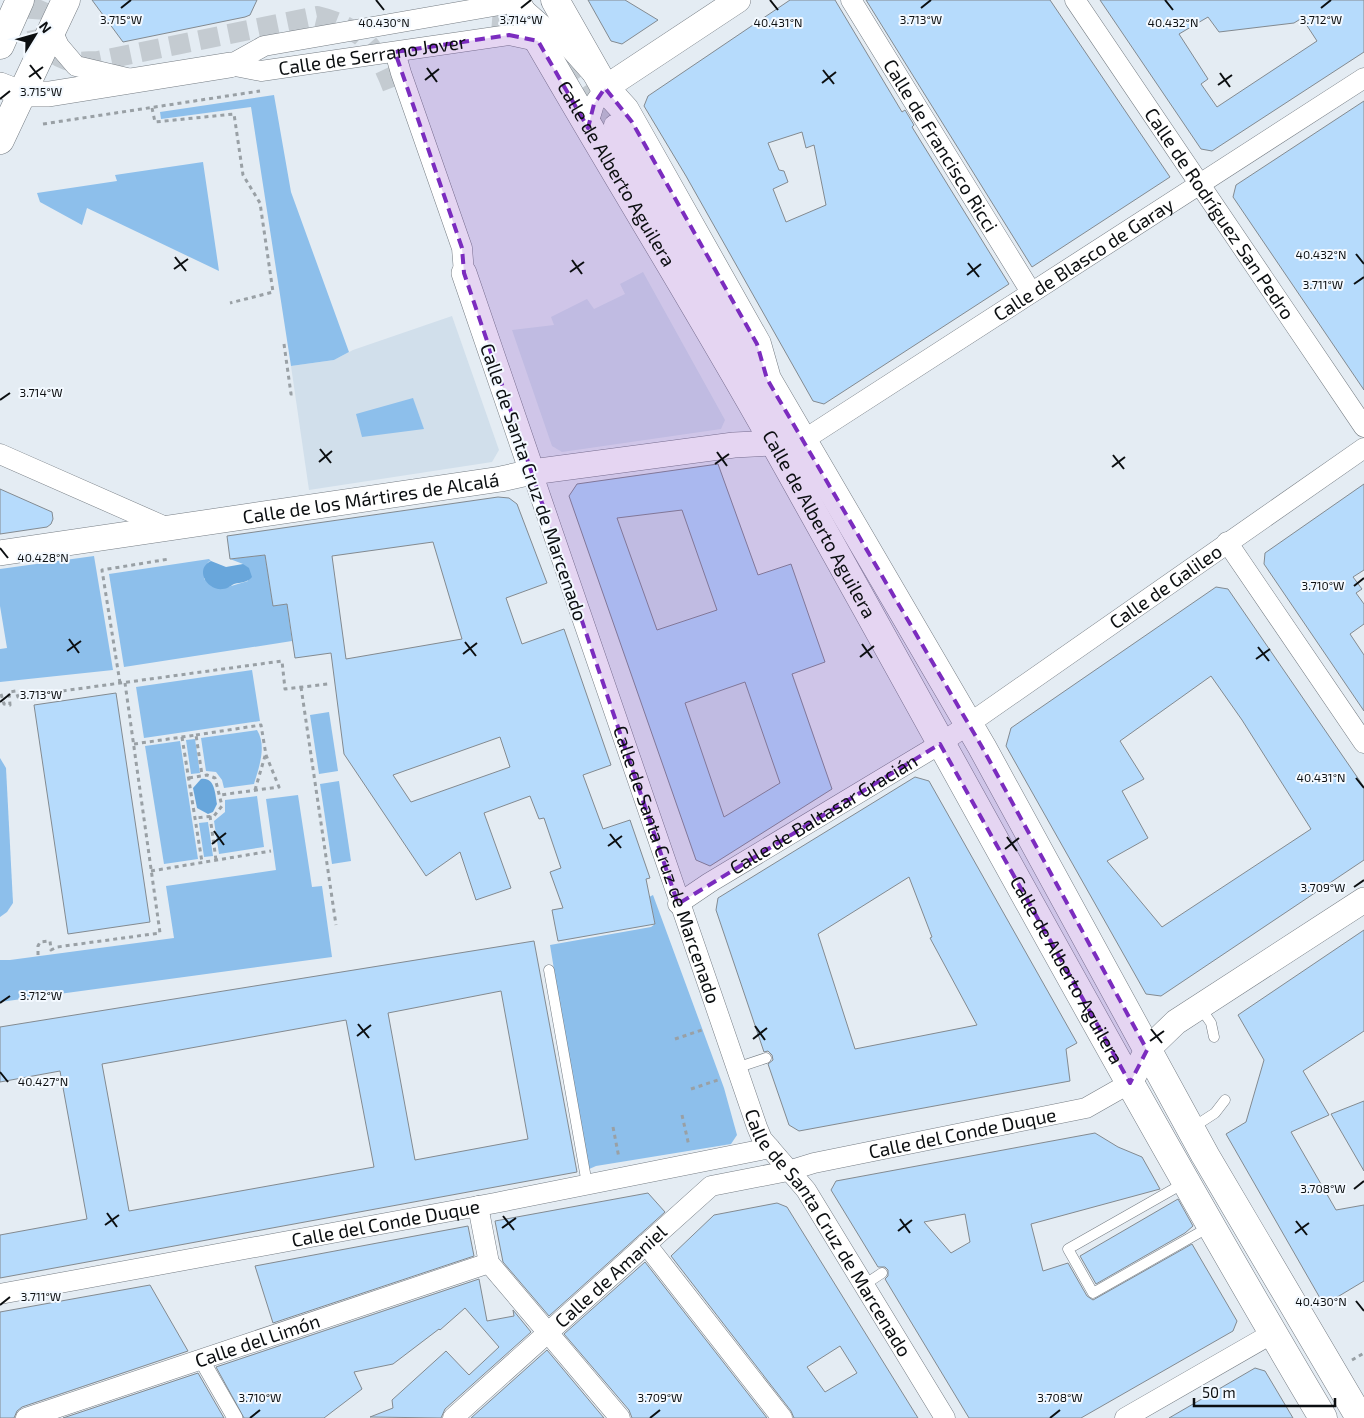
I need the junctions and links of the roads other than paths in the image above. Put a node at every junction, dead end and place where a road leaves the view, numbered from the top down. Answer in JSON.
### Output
{"nodes":[{"id":1,"x":20,"y":0,"type":"edge"},
{"id":2,"x":66,"y":0,"type":"edge"},
{"id":3,"x":555,"y":0,"type":"edge"},
{"id":4,"x":738,"y":0,"type":"edge"},
{"id":5,"x":851,"y":0,"type":"edge"},
{"id":6,"x":1075,"y":0,"type":"edge"},
{"id":7,"x":516,"y":1,"type":"edge"},
{"id":8,"x":492,"y":21,"type":"tunnel mouth"},
{"id":9,"x":52,"y":30,"type":"junction"},
{"id":10,"x":538,"y":41,"type":"junction"},
{"id":11,"x":0,"y":45,"type":"edge"},
{"id":12,"x":572,"y":51,"type":"junction"},
{"id":13,"x":395,"y":52,"type":"junction"},
{"id":14,"x":230,"y":65,"type":"junction"},
{"id":15,"x":1364,"y":78,"type":"edge"},
{"id":16,"x":132,"y":80,"type":"junction"},
{"id":17,"x":605,"y":88,"type":"junction"},
{"id":18,"x":11,"y":90,"type":"edge"},
{"id":19,"x":394,"y":92,"type":"tunnel mouth"},
{"id":20,"x":614,"y":125,"type":"tunnel mouth"},
{"id":21,"x":587,"y":126,"type":"junction"},
{"id":22,"x":0,"y":140,"type":"edge"},
{"id":23,"x":1200,"y":184,"type":"junction"},
{"id":24,"x":464,"y":273,"type":"junction"},
{"id":25,"x":1030,"y":292,"type":"junction"},
{"id":26,"x":767,"y":379,"type":"junction"},
{"id":27,"x":1364,"y":427,"type":"edge"},
{"id":28,"x":802,"y":441,"type":"junction"},
{"id":29,"x":774,"y":443,"type":"junction"},
{"id":30,"x":1364,"y":448,"type":"edge"},
{"id":31,"x":0,"y":454,"type":"edge"},
{"id":32,"x":532,"y":472,"type":"junction"},
{"id":33,"x":168,"y":528,"type":"junction"},
{"id":34,"x":1227,"y":542,"type":"junction"},
{"id":35,"x":0,"y":553,"type":"edge"},
{"id":36,"x":967,"y":724,"type":"junction"},
{"id":37,"x":1364,"y":743,"type":"edge"},
{"id":38,"x":940,"y":744,"type":"junction"},
{"id":39,"x":1364,"y":900,"type":"edge"},
{"id":40,"x":678,"y":904,"type":"junction"},
{"id":41,"x":550,"y":970,"type":"dead end"},
{"id":42,"x":1200,"y":1006,"type":"junction"},
{"id":43,"x":1214,"y":1037,"type":"dead end"},
{"id":44,"x":1147,"y":1050,"type":"junction"},
{"id":45,"x":766,"y":1058,"type":"dead end"},
{"id":46,"x":736,"y":1068,"type":"junction"},
{"id":47,"x":1130,"y":1083,"type":"junction"},
{"id":48,"x":1225,"y":1100,"type":"dead end"},
{"id":49,"x":1192,"y":1128,"type":"junction"},
{"id":50,"x":770,"y":1148,"type":"junction"},
{"id":51,"x":689,"y":1156,"type":"junction"},
{"id":52,"x":788,"y":1171,"type":"junction"},
{"id":53,"x":1187,"y":1182,"type":"junction"},
{"id":54,"x":587,"y":1184,"type":"junction"},
{"id":55,"x":702,"y":1194,"type":"junction"},
{"id":56,"x":478,"y":1206,"type":"junction"},
{"id":57,"x":1212,"y":1225,"type":"junction"},
{"id":58,"x":646,"y":1244,"type":"junction"},
{"id":59,"x":489,"y":1263,"type":"junction"},
{"id":60,"x":882,"y":1273,"type":"dead end"},
{"id":61,"x":864,"y":1285,"type":"junction"},
{"id":62,"x":0,"y":1294,"type":"edge"},
{"id":63,"x":1273,"y":1333,"type":"junction"},
{"id":64,"x":547,"y":1334,"type":"junction"},
{"id":65,"x":201,"y":1359,"type":"junction"},
{"id":66,"x":26,"y":1418,"type":"edge"},
{"id":67,"x":235,"y":1418,"type":"edge"},
{"id":68,"x":453,"y":1418,"type":"edge"},
{"id":69,"x":620,"y":1418,"type":"edge"},
{"id":70,"x":782,"y":1418,"type":"edge"},
{"id":71,"x":944,"y":1418,"type":"edge"},
{"id":72,"x":1125,"y":1418,"type":"edge"},
{"id":73,"x":1323,"y":1418,"type":"edge"},
{"id":74,"x":1360,"y":1418,"type":"edge"}],
"edges":[{"from":1,"to":11,"type":"main road"},
{"from":2,"to":9,"type":"main road"},
{"from":3,"to":17,"type":"main road","name":"Calle de Alberto Aguilera"},
{"from":4,"to":17,"type":"street"},
{"from":5,"to":25,"type":"street","name":"Calle de Francisco Ricci"},
{"from":6,"to":23,"type":"street","name":"Calle de Rodríguez San Pedro"},
{"from":7,"to":10,"type":"main road","name":"Calle de Alberto Aguilera"},
{"from":7,"to":12,"type":"street"},
{"from":7,"to":14,"type":"street","name":"Calle de Serrano Jover"},
{"from":8,"to":14,"type":"street","name":"Calle de Serrano Jover"},
{"from":9,"to":16,"type":"street","name":"Calle de Serrano Jover"},
{"from":9,"to":18,"type":"main road"},
{"from":10,"to":12,"type":"street","name":"Calle de Serrano Jover"},
{"from":10,"to":13,"type":"street","name":"Calle de Serrano Jover"},
{"from":10,"to":21,"type":"main road","name":"Calle de Alberto Aguilera"},
{"from":12,"to":17,"type":"street"},
{"from":13,"to":14,"type":"street","name":"Calle de Serrano Jover"},
{"from":13,"to":24,"type":"street","name":"Calle de Santa Cruz de Marcenado"},
{"from":14,"to":16,"type":"street","name":"Calle de Serrano Jover"},
{"from":15,"to":23,"type":"street","name":"Calle de Blasco de Garay"},
{"from":16,"to":18,"type":"street","name":"Calle de Serrano Jover"},
{"from":17,"to":21,"type":"street"},
{"from":17,"to":26,"type":"main road","name":"Calle de Alberto Aguilera"},
{"from":18,"to":22,"type":"main road"},
{"from":19,"to":24,"type":"street","name":"Calle de Santa Cruz de Marcenado"},
{"from":20,"to":26,"type":"street","name":"Calle de Alberto Aguilera"},
{"from":21,"to":29,"type":"main road","name":"Calle de Alberto Aguilera"},
{"from":23,"to":25,"type":"street","name":"Calle de Blasco de Garay"},
{"from":23,"to":27,"type":"street","name":"Calle de Rodríguez San Pedro"},
{"from":24,"to":32,"type":"street","name":"Calle de Santa Cruz de Marcenado"},
{"from":25,"to":28,"type":"street","name":"Calle de Blasco de Garay"},
{"from":26,"to":28,"type":"main road","name":"Calle de Alberto Aguilera"},
{"from":28,"to":29,"type":"street","name":"Calle de los Mártires de Alcalá"},
{"from":28,"to":36,"type":"main road","name":"Calle de Alberto Aguilera"},
{"from":29,"to":32,"type":"street","name":"Calle de los Mártires de Alcalá"},
{"from":29,"to":38,"type":"main road","name":"Calle de Alberto Aguilera"},
{"from":30,"to":34,"type":"street","name":"Calle de Galileo"},
{"from":31,"to":33,"type":"street"},
{"from":32,"to":33,"type":"street","name":"Calle de los Mártires de Alcalá"},
{"from":32,"to":40,"type":"street","name":"Calle de Santa Cruz de Marcenado"},
{"from":33,"to":35,"type":"street","name":"Calle de los Mártires de Alcalá"},
{"from":34,"to":36,"type":"street","name":"Calle de Galileo"},
{"from":34,"to":37,"type":"street"},
{"from":36,"to":38,"type":"street","name":"Calle de Baltasar Gracián"},
{"from":36,"to":44,"type":"main road","name":"Calle de Alberto Aguilera"},
{"from":38,"to":40,"type":"street","name":"Calle de Baltasar Gracián"},
{"from":38,"to":47,"type":"main road","name":"Calle de Alberto Aguilera"},
{"from":39,"to":42,"type":"street"},
{"from":40,"to":46,"type":"street","name":"Calle de Santa Cruz de Marcenado"},
{"from":41,"to":54,"type":"lane"},
{"from":42,"to":43,"type":"lane"},
{"from":42,"to":44,"type":"street"},
{"from":44,"to":47,"type":"street"},
{"from":44,"to":49,"type":"main road","name":"Calle de Alberto Aguilera"},
{"from":45,"to":46,"type":"lane"},
{"from":46,"to":50,"type":"street","name":"Calle de Santa Cruz de Marcenado"},
{"from":47,"to":52,"type":"street","name":"Calle del Conde Duque"},
{"from":47,"to":53,"type":"main road","name":"Calle de Alberto Aguilera"},
{"from":48,"to":49,"type":"lane"},
{"from":49,"to":74,"type":"main road","name":"Calle de Alberto Aguilera"},
{"from":50,"to":51,"type":"street","name":"Calle del Conde Duque"},
{"from":50,"to":52,"type":"street","name":"Calle de Santa Cruz de Marcenado"},
{"from":51,"to":54,"type":"street","name":"Calle del Conde Duque"},
{"from":51,"to":55,"type":"street"},
{"from":52,"to":55,"type":"street","name":"Calle de Amaniel"},
{"from":52,"to":61,"type":"street","name":"Calle de Santa Cruz de Marcenado"},
{"from":53,"to":57,"type":"main road","name":"Calle de Alberto Aguilera"},
{"from":53,"to":57,"type":"lane"},
{"from":54,"to":56,"type":"street","name":"Calle del Conde Duque"},
{"from":55,"to":58,"type":"street","name":"Calle de Amaniel"},
{"from":56,"to":59,"type":"street"},
{"from":56,"to":62,"type":"street","name":"Calle del Conde Duque"},
{"from":57,"to":63,"type":"main road","name":"Calle de Alberto Aguilera"},
{"from":58,"to":64,"type":"street","name":"Calle de Amaniel"},
{"from":58,"to":70,"type":"street"},
{"from":59,"to":64,"type":"street"},
{"from":59,"to":65,"type":"street","name":"Calle del Limón"},
{"from":60,"to":61,"type":"lane"},
{"from":61,"to":71,"type":"street","name":"Calle de Santa Cruz de Marcenado"},
{"from":63,"to":72,"type":"street"},
{"from":63,"to":73,"type":"main road","name":"Calle de Alberto Aguilera"},
{"from":64,"to":68,"type":"street","name":"Calle de Amaniel"},
{"from":64,"to":69,"type":"street"},
{"from":65,"to":66,"type":"street","name":"Calle del Limón"},
{"from":65,"to":67,"type":"street"}]}
